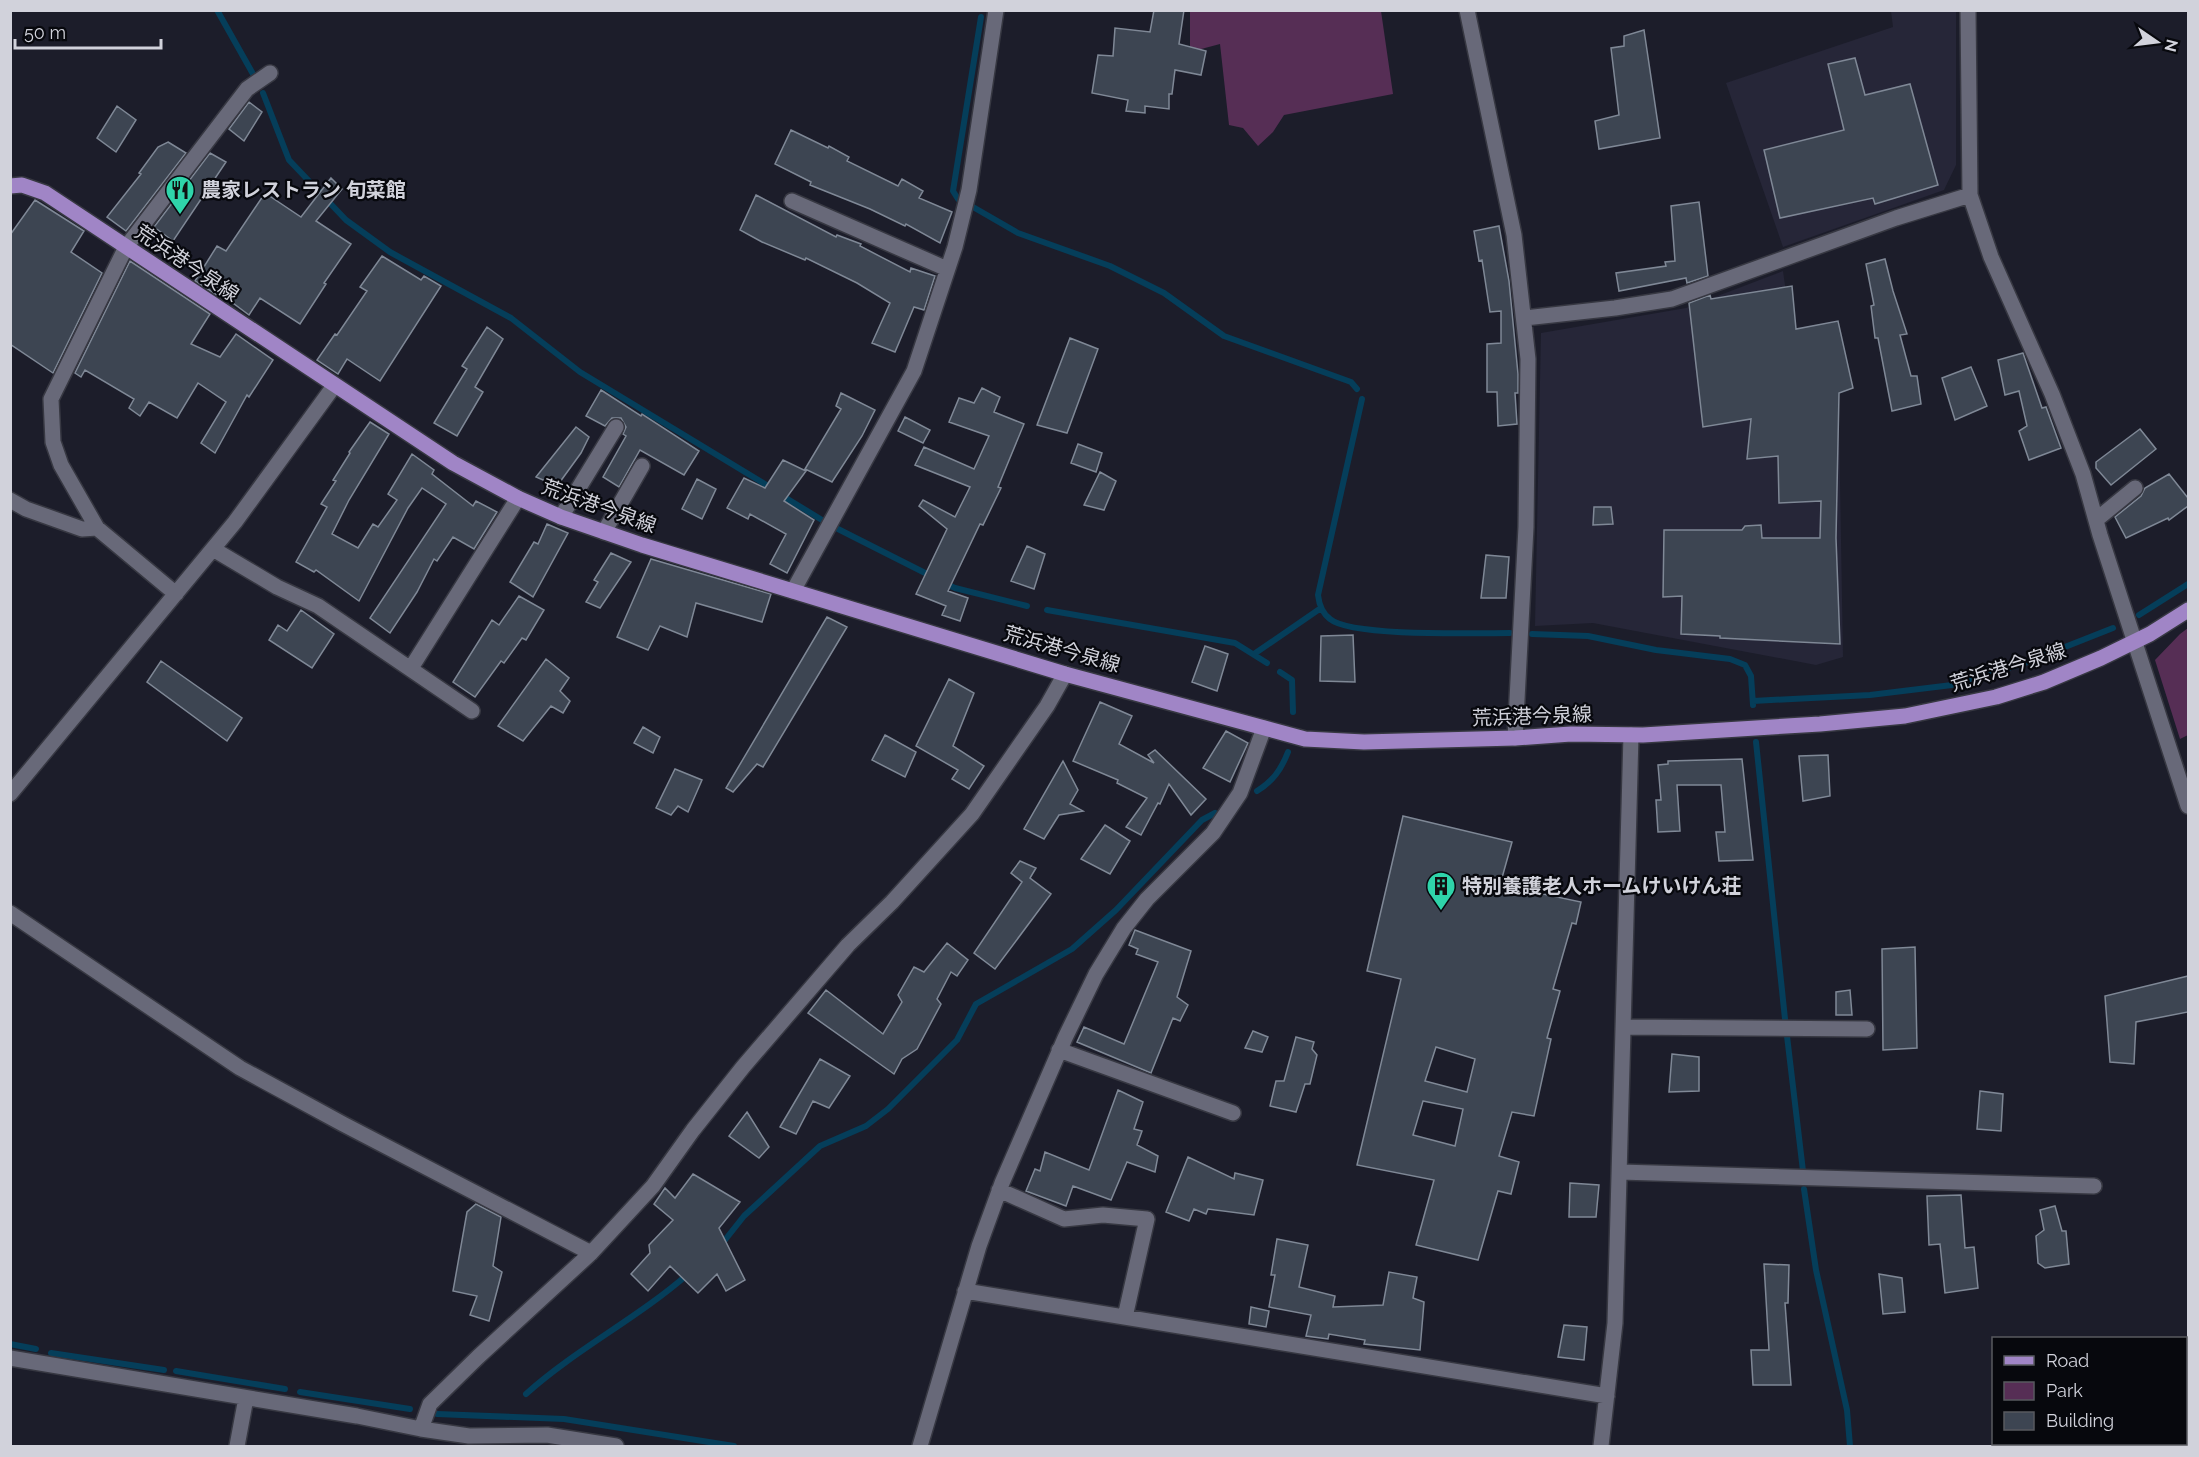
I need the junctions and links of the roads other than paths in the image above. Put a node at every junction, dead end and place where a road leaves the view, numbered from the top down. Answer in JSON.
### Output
{"nodes":[{"id":1,"x":996,"y":10,"type":"edge"},
{"id":2,"x":1467,"y":10,"type":"edge"},
{"id":3,"x":1968,"y":10,"type":"edge"},
{"id":4,"x":270,"y":73,"type":"dead end"},
{"id":5,"x":10,"y":186,"type":"edge"},
{"id":6,"x":1970,"y":195,"type":"junction"},
{"id":7,"x":792,"y":201,"type":"dead end"},
{"id":8,"x":126,"y":247,"type":"junction"},
{"id":9,"x":947,"y":269,"type":"junction"},
{"id":10,"x":1525,"y":318,"type":"junction"},
{"id":11,"x":334,"y":386,"type":"junction"},
{"id":12,"x":616,"y":427,"type":"dead end"},
{"id":13,"x":642,"y":466,"type":"dead end"},
{"id":14,"x":2135,"y":488,"type":"dead end"},
{"id":15,"x":518,"y":498,"type":"junction"},
{"id":16,"x":10,"y":500,"type":"edge"},
{"id":17,"x":561,"y":517,"type":"junction"},
{"id":18,"x":2096,"y":520,"type":"junction"},
{"id":19,"x":97,"y":528,"type":"junction"},
{"id":20,"x":604,"y":532,"type":"junction"},
{"id":21,"x":213,"y":549,"type":"junction"},
{"id":22,"x":793,"y":591,"type":"junction"},
{"id":23,"x":176,"y":594,"type":"junction"},
{"id":24,"x":2188,"y":610,"type":"edge"},
{"id":25,"x":2134,"y":642,"type":"junction"},
{"id":26,"x":411,"y":668,"type":"junction"},
{"id":27,"x":1065,"y":674,"type":"junction"},
{"id":28,"x":472,"y":711,"type":"dead end"},
{"id":29,"x":1263,"y":728,"type":"junction"},
{"id":30,"x":1630,"y":735,"type":"junction"},
{"id":31,"x":1515,"y":738,"type":"junction"},
{"id":32,"x":10,"y":794,"type":"edge"},
{"id":33,"x":2188,"y":806,"type":"edge"},
{"id":34,"x":10,"y":914,"type":"edge"},
{"id":35,"x":1624,"y":1027,"type":"junction"},
{"id":36,"x":1867,"y":1029,"type":"dead end"},
{"id":37,"x":1059,"y":1050,"type":"junction"},
{"id":38,"x":1233,"y":1113,"type":"dead end"},
{"id":39,"x":1620,"y":1172,"type":"junction"},
{"id":40,"x":2094,"y":1186,"type":"dead end"},
{"id":41,"x":999,"y":1190,"type":"junction"},
{"id":42,"x":591,"y":1253,"type":"junction"},
{"id":43,"x":965,"y":1291,"type":"junction"},
{"id":44,"x":1125,"y":1317,"type":"junction"},
{"id":45,"x":10,"y":1358,"type":"edge"},
{"id":46,"x":1607,"y":1396,"type":"junction"},
{"id":47,"x":246,"y":1398,"type":"junction"},
{"id":48,"x":421,"y":1429,"type":"junction"},
{"id":49,"x":237,"y":1446,"type":"edge"},
{"id":50,"x":616,"y":1446,"type":"edge"},
{"id":51,"x":920,"y":1446,"type":"edge"},
{"id":52,"x":1602,"y":1446,"type":"edge"}],
"edges":[{"from":1,"to":9,"type":"street"},
{"from":2,"to":10,"type":"street"},
{"from":3,"to":6,"type":"street"},
{"from":4,"to":8,"type":"street"},
{"from":5,"to":8,"type":"main road","name":"荒浜港今泉線"},
{"from":6,"to":10,"type":"street"},
{"from":6,"to":18,"type":"street"},
{"from":7,"to":9,"type":"street"},
{"from":8,"to":11,"type":"main road","name":"荒浜港今泉線"},
{"from":8,"to":19,"type":"street"},
{"from":9,"to":22,"type":"street"},
{"from":10,"to":31,"type":"street"},
{"from":11,"to":15,"type":"main road","name":"荒浜港今泉線"},
{"from":11,"to":21,"type":"street"},
{"from":12,"to":17,"type":"street"},
{"from":13,"to":20,"type":"street"},
{"from":14,"to":18,"type":"street"},
{"from":15,"to":17,"type":"main road","name":"荒浜港今泉線"},
{"from":15,"to":26,"type":"street"},
{"from":16,"to":19,"type":"street"},
{"from":17,"to":20,"type":"main road","name":"荒浜港今泉線"},
{"from":18,"to":25,"type":"street"},
{"from":19,"to":23,"type":"street"},
{"from":20,"to":22,"type":"main road","name":"荒浜港今泉線"},
{"from":21,"to":23,"type":"street"},
{"from":21,"to":26,"type":"street"},
{"from":22,"to":27,"type":"main road","name":"荒浜港今泉線"},
{"from":23,"to":32,"type":"street"},
{"from":24,"to":25,"type":"main road","name":"荒浜港今泉線"},
{"from":25,"to":30,"type":"main road","name":"荒浜港今泉線"},
{"from":25,"to":33,"type":"street"},
{"from":26,"to":28,"type":"street"},
{"from":27,"to":29,"type":"main road","name":"荒浜港今泉線"},
{"from":27,"to":42,"type":"street"},
{"from":29,"to":31,"type":"main road","name":"荒浜港今泉線"},
{"from":29,"to":37,"type":"street"},
{"from":30,"to":31,"type":"main road","name":"荒浜港今泉線"},
{"from":30,"to":35,"type":"street"},
{"from":34,"to":42,"type":"street"},
{"from":35,"to":36,"type":"street"},
{"from":35,"to":39,"type":"street"},
{"from":37,"to":38,"type":"street"},
{"from":37,"to":41,"type":"street"},
{"from":39,"to":40,"type":"street"},
{"from":39,"to":46,"type":"street"},
{"from":41,"to":43,"type":"street"},
{"from":41,"to":44,"type":"street"},
{"from":42,"to":48,"type":"street"},
{"from":43,"to":44,"type":"street"},
{"from":43,"to":51,"type":"street"},
{"from":44,"to":46,"type":"street"},
{"from":45,"to":47,"type":"street"},
{"from":46,"to":52,"type":"street"},
{"from":47,"to":48,"type":"street"},
{"from":47,"to":49,"type":"street"},
{"from":48,"to":50,"type":"street"}]}
